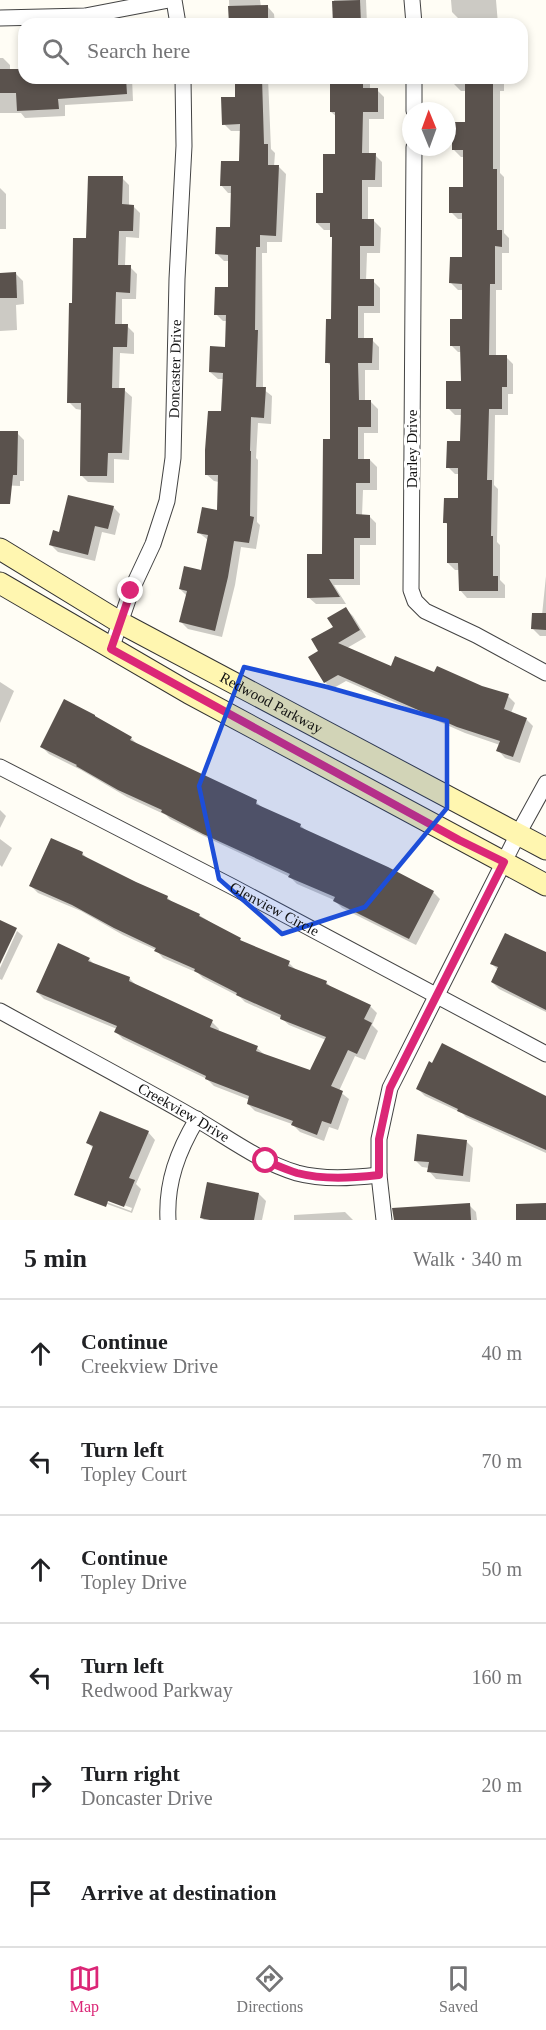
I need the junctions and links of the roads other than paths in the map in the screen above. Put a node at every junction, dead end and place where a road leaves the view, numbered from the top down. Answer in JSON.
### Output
{"nodes":[{"id":1,"x":170,"y":0,"type":"edge"},
{"id":2,"x":174,"y":0,"type":"edge"},
{"id":3,"x":412,"y":0,"type":"edge"},
{"id":4,"x":0,"y":18,"type":"edge"},
{"id":5,"x":176,"y":18,"type":"edge"},
{"id":6,"x":414,"y":18,"type":"edge"},
{"id":7,"x":183,"y":84,"type":"edge"},
{"id":8,"x":414,"y":84,"type":"edge"},
{"id":9,"x":414,"y":102,"type":"edge"},
{"id":10,"x":414,"y":156,"type":"edge"},
{"id":11,"x":0,"y":549,"type":"edge"},
{"id":12,"x":0,"y":583,"type":"edge"},
{"id":13,"x":121,"y":622,"type":"junction"},
{"id":14,"x":111,"y":649,"type":"junction"},
{"id":15,"x":546,"y":673,"type":"edge"},
{"id":16,"x":0,"y":767,"type":"edge"},
{"id":17,"x":546,"y":783,"type":"edge"},
{"id":18,"x":518,"y":834,"type":"junction"},
{"id":19,"x":546,"y":849,"type":"edge"},
{"id":20,"x":504,"y":862,"type":"junction"},
{"id":21,"x":546,"y":885,"type":"edge"},
{"id":22,"x":436,"y":995,"type":"junction"},
{"id":23,"x":0,"y":1011,"type":"edge"},
{"id":24,"x":546,"y":1053,"type":"edge"},
{"id":25,"x":196,"y":1119,"type":"junction"},
{"id":26,"x":379,"y":1175,"type":"junction"},
{"id":27,"x":168,"y":1220,"type":"edge"},
{"id":28,"x":384,"y":1220,"type":"edge"}],
"edges":[{"from":1,"to":4,"type":"street"},
{"from":2,"to":5,"type":"street"},
{"from":3,"to":6,"type":"street"},
{"from":7,"to":13,"type":"street","name":"Doncaster Drive"},
{"from":8,"to":9,"type":"street"},
{"from":10,"to":15,"type":"street","name":"Darley Drive"},
{"from":11,"to":13,"type":"main road","name":"Redwood Parkway"},
{"from":12,"to":14,"type":"main road","name":"Redwood Parkway"},
{"from":13,"to":14,"type":"street","name":"Doncaster Drive"},
{"from":13,"to":18,"type":"main road","name":"Redwood Parkway"},
{"from":14,"to":20,"type":"main road","name":"Redwood Parkway"},
{"from":16,"to":22,"type":"street","name":"Glenview Circle"},
{"from":17,"to":18,"type":"street"},
{"from":18,"to":19,"type":"main road","name":"Redwood Parkway"},
{"from":18,"to":20,"type":"street"},
{"from":20,"to":21,"type":"main road","name":"Redwood Parkway"},
{"from":20,"to":22,"type":"street"},
{"from":22,"to":24,"type":"street","name":"Glenview Circle"},
{"from":22,"to":26,"type":"street"},
{"from":23,"to":25,"type":"street","name":"Creekview Drive"},
{"from":25,"to":26,"type":"street","name":"Creekview Drive"},
{"from":25,"to":27,"type":"street"},
{"from":26,"to":28,"type":"street"}]}
